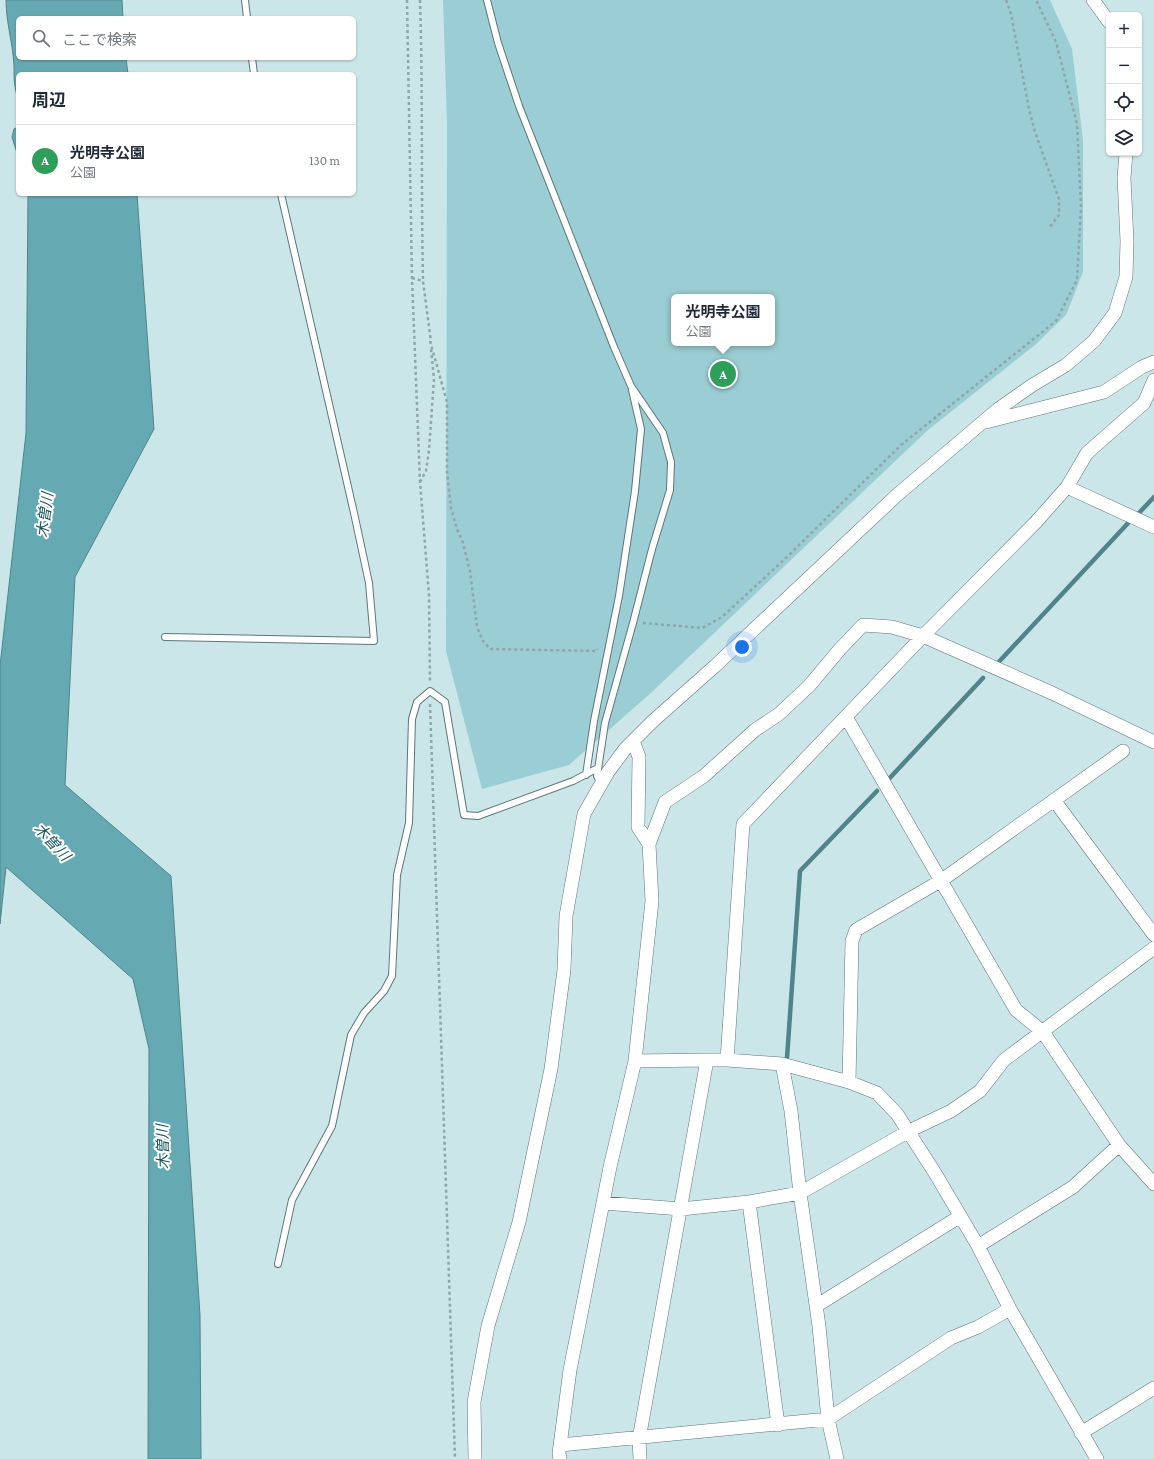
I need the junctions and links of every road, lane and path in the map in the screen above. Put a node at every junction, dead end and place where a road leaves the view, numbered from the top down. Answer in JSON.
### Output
{"nodes":[{"id":1,"x":245,"y":0,"type":"edge"},
{"id":2,"x":406,"y":0,"type":"edge"},
{"id":3,"x":420,"y":0,"type":"edge"},
{"id":4,"x":487,"y":0,"type":"edge"},
{"id":5,"x":1006,"y":0,"type":"edge"},
{"id":6,"x":1036,"y":0,"type":"edge"},
{"id":7,"x":1093,"y":0,"type":"edge"},
{"id":8,"x":247,"y":16,"type":"edge"},
{"id":9,"x":1106,"y":18,"type":"edge"},
{"id":10,"x":252,"y":60,"type":"edge"},
{"id":11,"x":254,"y":72,"type":"edge"},
{"id":12,"x":1126,"y":156,"type":"edge"},
{"id":13,"x":281,"y":196,"type":"edge"},
{"id":14,"x":1049,"y":228,"type":"dead end"},
{"id":15,"x":412,"y":278,"type":"junction"},
{"id":16,"x":422,"y":280,"type":"junction"},
{"id":17,"x":430,"y":341,"type":"junction"},
{"id":18,"x":1154,"y":362,"type":"edge"},
{"id":19,"x":1154,"y":380,"type":"edge"},
{"id":20,"x":631,"y":386,"type":"junction"},
{"id":21,"x":982,"y":423,"type":"junction"},
{"id":22,"x":420,"y":482,"type":"junction"},
{"id":23,"x":1067,"y":487,"type":"junction"},
{"id":24,"x":1154,"y":527,"type":"edge"},
{"id":25,"x":634,"y":623,"type":"junction"},
{"id":26,"x":923,"y":636,"type":"junction"},
{"id":27,"x":165,"y":637,"type":"dead end"},
{"id":28,"x":598,"y":645,"type":"dead end"},
{"id":29,"x":430,"y":691,"type":"junction"},
{"id":30,"x":846,"y":717,"type":"junction"},
{"id":31,"x":633,"y":741,"type":"junction"},
{"id":32,"x":1154,"y":742,"type":"edge"},
{"id":33,"x":1123,"y":751,"type":"dead end"},
{"id":34,"x":598,"y":768,"type":"junction"},
{"id":35,"x":586,"y":775,"type":"junction"},
{"id":36,"x":600,"y":782,"type":"junction"},
{"id":37,"x":1054,"y":800,"type":"junction"},
{"id":38,"x":649,"y":844,"type":"junction"},
{"id":39,"x":942,"y":880,"type":"junction"},
{"id":40,"x":1154,"y":936,"type":"edge"},
{"id":41,"x":1154,"y":948,"type":"edge"},
{"id":42,"x":1043,"y":1032,"type":"junction"},
{"id":43,"x":707,"y":1060,"type":"junction"},
{"id":44,"x":727,"y":1060,"type":"junction"},
{"id":45,"x":635,"y":1061,"type":"junction"},
{"id":46,"x":782,"y":1064,"type":"junction"},
{"id":47,"x":849,"y":1082,"type":"junction"},
{"id":48,"x":909,"y":1131,"type":"junction"},
{"id":49,"x":1118,"y":1145,"type":"junction"},
{"id":50,"x":1154,"y":1184,"type":"edge"},
{"id":51,"x":800,"y":1193,"type":"junction"},
{"id":52,"x":749,"y":1202,"type":"junction"},
{"id":53,"x":603,"y":1203,"type":"junction"},
{"id":54,"x":681,"y":1209,"type":"junction"},
{"id":55,"x":959,"y":1217,"type":"junction"},
{"id":56,"x":978,"y":1246,"type":"junction"},
{"id":57,"x":278,"y":1264,"type":"dead end"},
{"id":58,"x":816,"y":1306,"type":"junction"},
{"id":59,"x":1010,"y":1309,"type":"junction"},
{"id":60,"x":1154,"y":1388,"type":"edge"},
{"id":61,"x":828,"y":1419,"type":"junction"},
{"id":62,"x":778,"y":1425,"type":"junction"},
{"id":63,"x":1081,"y":1433,"type":"junction"},
{"id":64,"x":639,"y":1438,"type":"junction"},
{"id":65,"x":560,"y":1445,"type":"junction"},
{"id":66,"x":455,"y":1459,"type":"edge"},
{"id":67,"x":475,"y":1459,"type":"edge"},
{"id":68,"x":560,"y":1459,"type":"edge"},
{"id":69,"x":640,"y":1459,"type":"edge"},
{"id":70,"x":837,"y":1459,"type":"edge"},
{"id":71,"x":1097,"y":1459,"type":"edge"}],
"edges":[{"from":1,"to":8,"type":"lane"},
{"from":2,"to":15,"type":"path"},
{"from":3,"to":16,"type":"path"},
{"from":4,"to":20,"type":"lane"},
{"from":5,"to":14,"type":"path"},
{"from":6,"to":25,"type":"path"},
{"from":7,"to":9,"type":"street"},
{"from":10,"to":11,"type":"lane"},
{"from":12,"to":21,"type":"street"},
{"from":13,"to":27,"type":"lane"},
{"from":15,"to":16,"type":"path"},
{"from":15,"to":22,"type":"path"},
{"from":16,"to":17,"type":"path"},
{"from":17,"to":22,"type":"path"},
{"from":17,"to":28,"type":"path"},
{"from":18,"to":21,"type":"street"},
{"from":19,"to":23,"type":"street"},
{"from":20,"to":25,"type":"lane"},
{"from":20,"to":35,"type":"lane"},
{"from":21,"to":31,"type":"street"},
{"from":22,"to":29,"type":"path"},
{"from":23,"to":24,"type":"street"},
{"from":23,"to":26,"type":"street"},
{"from":25,"to":34,"type":"lane"},
{"from":26,"to":30,"type":"street"},
{"from":26,"to":32,"type":"street"},
{"from":26,"to":38,"type":"street"},
{"from":29,"to":35,"type":"lane"},
{"from":29,"to":57,"type":"lane"},
{"from":29,"to":66,"type":"path"},
{"from":30,"to":39,"type":"street"},
{"from":30,"to":44,"type":"street"},
{"from":31,"to":36,"type":"street"},
{"from":31,"to":38,"type":"street"},
{"from":33,"to":37,"type":"street"},
{"from":34,"to":35,"type":"lane"},
{"from":34,"to":36,"type":"lane"},
{"from":36,"to":67,"type":"street"},
{"from":37,"to":39,"type":"street"},
{"from":37,"to":40,"type":"street"},
{"from":38,"to":45,"type":"street"},
{"from":39,"to":42,"type":"street"},
{"from":39,"to":47,"type":"street"},
{"from":41,"to":42,"type":"street"},
{"from":42,"to":48,"type":"street"},
{"from":42,"to":49,"type":"street"},
{"from":43,"to":44,"type":"street"},
{"from":43,"to":45,"type":"street"},
{"from":43,"to":54,"type":"street"},
{"from":44,"to":46,"type":"street"},
{"from":45,"to":53,"type":"street"},
{"from":46,"to":47,"type":"street"},
{"from":46,"to":51,"type":"street"},
{"from":47,"to":48,"type":"street"},
{"from":48,"to":51,"type":"street"},
{"from":48,"to":55,"type":"street"},
{"from":49,"to":50,"type":"street"},
{"from":49,"to":56,"type":"street"},
{"from":51,"to":52,"type":"street"},
{"from":51,"to":58,"type":"street"},
{"from":52,"to":54,"type":"street"},
{"from":52,"to":62,"type":"street"},
{"from":53,"to":54,"type":"street"},
{"from":53,"to":65,"type":"street"},
{"from":54,"to":64,"type":"street"},
{"from":55,"to":56,"type":"street"},
{"from":55,"to":58,"type":"street"},
{"from":56,"to":59,"type":"street"},
{"from":58,"to":61,"type":"street"},
{"from":59,"to":61,"type":"street"},
{"from":59,"to":63,"type":"street"},
{"from":60,"to":63,"type":"street"},
{"from":61,"to":62,"type":"street"},
{"from":61,"to":70,"type":"street"},
{"from":62,"to":64,"type":"street"},
{"from":63,"to":71,"type":"street"},
{"from":64,"to":65,"type":"street"},
{"from":64,"to":69,"type":"street"},
{"from":65,"to":68,"type":"street"}]}
